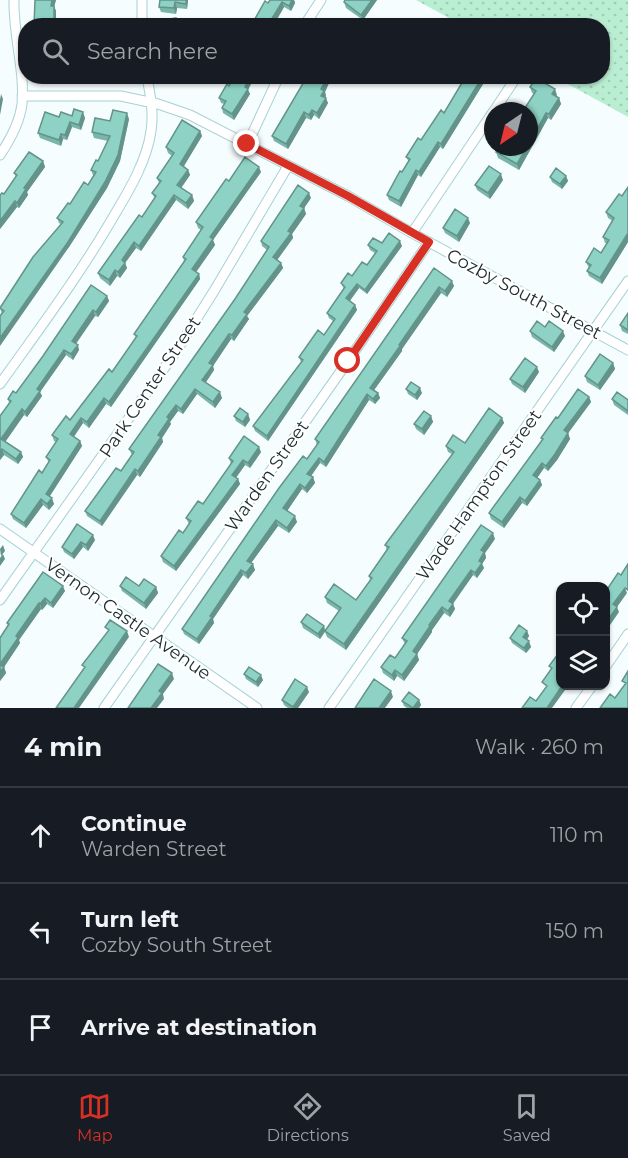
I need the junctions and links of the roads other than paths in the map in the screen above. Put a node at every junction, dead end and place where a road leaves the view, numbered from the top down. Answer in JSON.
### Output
{"nodes":[{"id":1,"x":14,"y":0,"type":"edge"},
{"id":2,"x":142,"y":0,"type":"edge"},
{"id":3,"x":321,"y":0,"type":"edge"},
{"id":4,"x":142,"y":18,"type":"edge"},
{"id":5,"x":309,"y":18,"type":"edge"},
{"id":6,"x":18,"y":55,"type":"edge"},
{"id":7,"x":21,"y":84,"type":"edge"},
{"id":8,"x":148,"y":84,"type":"edge"},
{"id":9,"x":275,"y":84,"type":"edge"},
{"id":10,"x":512,"y":84,"type":"edge"},
{"id":11,"x":22,"y":96,"type":"junction"},
{"id":12,"x":151,"y":102,"type":"junction"},
{"id":13,"x":500,"y":102,"type":"edge"},
{"id":14,"x":484,"y":127,"type":"edge"},
{"id":15,"x":247,"y":144,"type":"junction"},
{"id":16,"x":0,"y":155,"type":"edge"},
{"id":17,"x":288,"y":166,"type":"junction"},
{"id":18,"x":412,"y":233,"type":"junction"},
{"id":19,"x":429,"y":242,"type":"junction"},
{"id":20,"x":628,"y":281,"type":"edge"},
{"id":21,"x":593,"y":332,"type":"junction"},
{"id":22,"x":628,"y":350,"type":"edge"},
{"id":23,"x":0,"y":384,"type":"edge"},
{"id":24,"x":0,"y":529,"type":"edge"},
{"id":25,"x":34,"y":553,"type":"junction"},
{"id":26,"x":0,"y":600,"type":"edge"},
{"id":27,"x":628,"y":634,"type":"edge"},
{"id":28,"x":153,"y":637,"type":"junction"},
{"id":29,"x":610,"y":660,"type":"edge"},
{"id":30,"x":589,"y":690,"type":"edge"},
{"id":31,"x":104,"y":708,"type":"edge"},
{"id":32,"x":257,"y":708,"type":"edge"},
{"id":33,"x":329,"y":708,"type":"edge"},
{"id":34,"x":576,"y":708,"type":"edge"}],
"edges":[{"from":1,"to":6,"type":"street"},
{"from":2,"to":4,"type":"street"},
{"from":3,"to":5,"type":"street"},
{"from":7,"to":11,"type":"street"},
{"from":8,"to":12,"type":"street"},
{"from":9,"to":15,"type":"street"},
{"from":10,"to":13,"type":"street"},
{"from":11,"to":12,"type":"street","name":"Cozby South Street"},
{"from":11,"to":16,"type":"street"},
{"from":12,"to":15,"type":"street","name":"Cozby South Street"},
{"from":12,"to":23,"type":"street"},
{"from":14,"to":18,"type":"street"},
{"from":15,"to":17,"type":"street","name":"Cozby South Street"},
{"from":17,"to":18,"type":"street","name":"Cozby South Street"},
{"from":17,"to":25,"type":"street","name":"Park Center Street"},
{"from":18,"to":19,"type":"street","name":"Cozby South Street"},
{"from":19,"to":21,"type":"street","name":"Cozby South Street"},
{"from":19,"to":28,"type":"street","name":"Warden Street"},
{"from":20,"to":21,"type":"street","name":"Wade Hampton Street"},
{"from":21,"to":22,"type":"street","name":"Cozby South Street"},
{"from":21,"to":33,"type":"street","name":"Wade Hampton Street"},
{"from":24,"to":25,"type":"street","name":"Vernon Castle Avenue"},
{"from":25,"to":26,"type":"street","name":"Park Center Street"},
{"from":25,"to":28,"type":"street","name":"Vernon Castle Avenue"},
{"from":27,"to":29,"type":"street"},
{"from":28,"to":31,"type":"street","name":"Warden Street"},
{"from":28,"to":32,"type":"street","name":"Vernon Castle Avenue"},
{"from":30,"to":34,"type":"street"}]}
